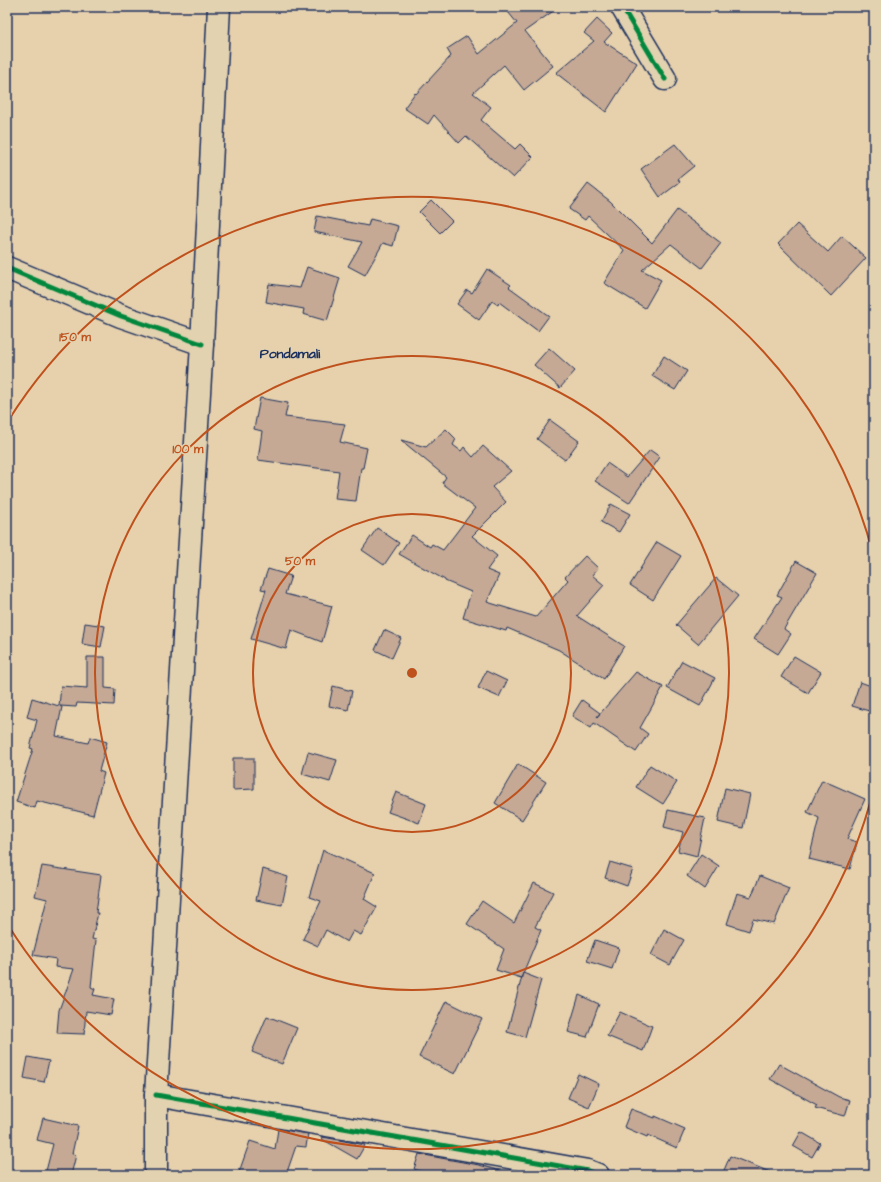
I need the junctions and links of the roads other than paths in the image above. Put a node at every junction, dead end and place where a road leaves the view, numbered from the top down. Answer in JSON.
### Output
{"nodes":[{"id":1,"x":219,"y":7,"type":"edge"},
{"id":2,"x":622,"y":7,"type":"edge"},
{"id":3,"x":665,"y":79,"type":"dead end"},
{"id":4,"x":7,"y":268,"type":"edge"},
{"id":5,"x":202,"y":344,"type":"junction"},
{"id":6,"x":156,"y":1094,"type":"junction"},
{"id":7,"x":156,"y":1175,"type":"edge"},
{"id":8,"x":598,"y":1175,"type":"edge"}],
"edges":[{"from":1,"to":5,"type":"main road"},
{"from":2,"to":3,"type":"main road"},
{"from":4,"to":5,"type":"main road"},
{"from":5,"to":6,"type":"main road"},
{"from":6,"to":7,"type":"main road"},
{"from":6,"to":8,"type":"main road"}]}
